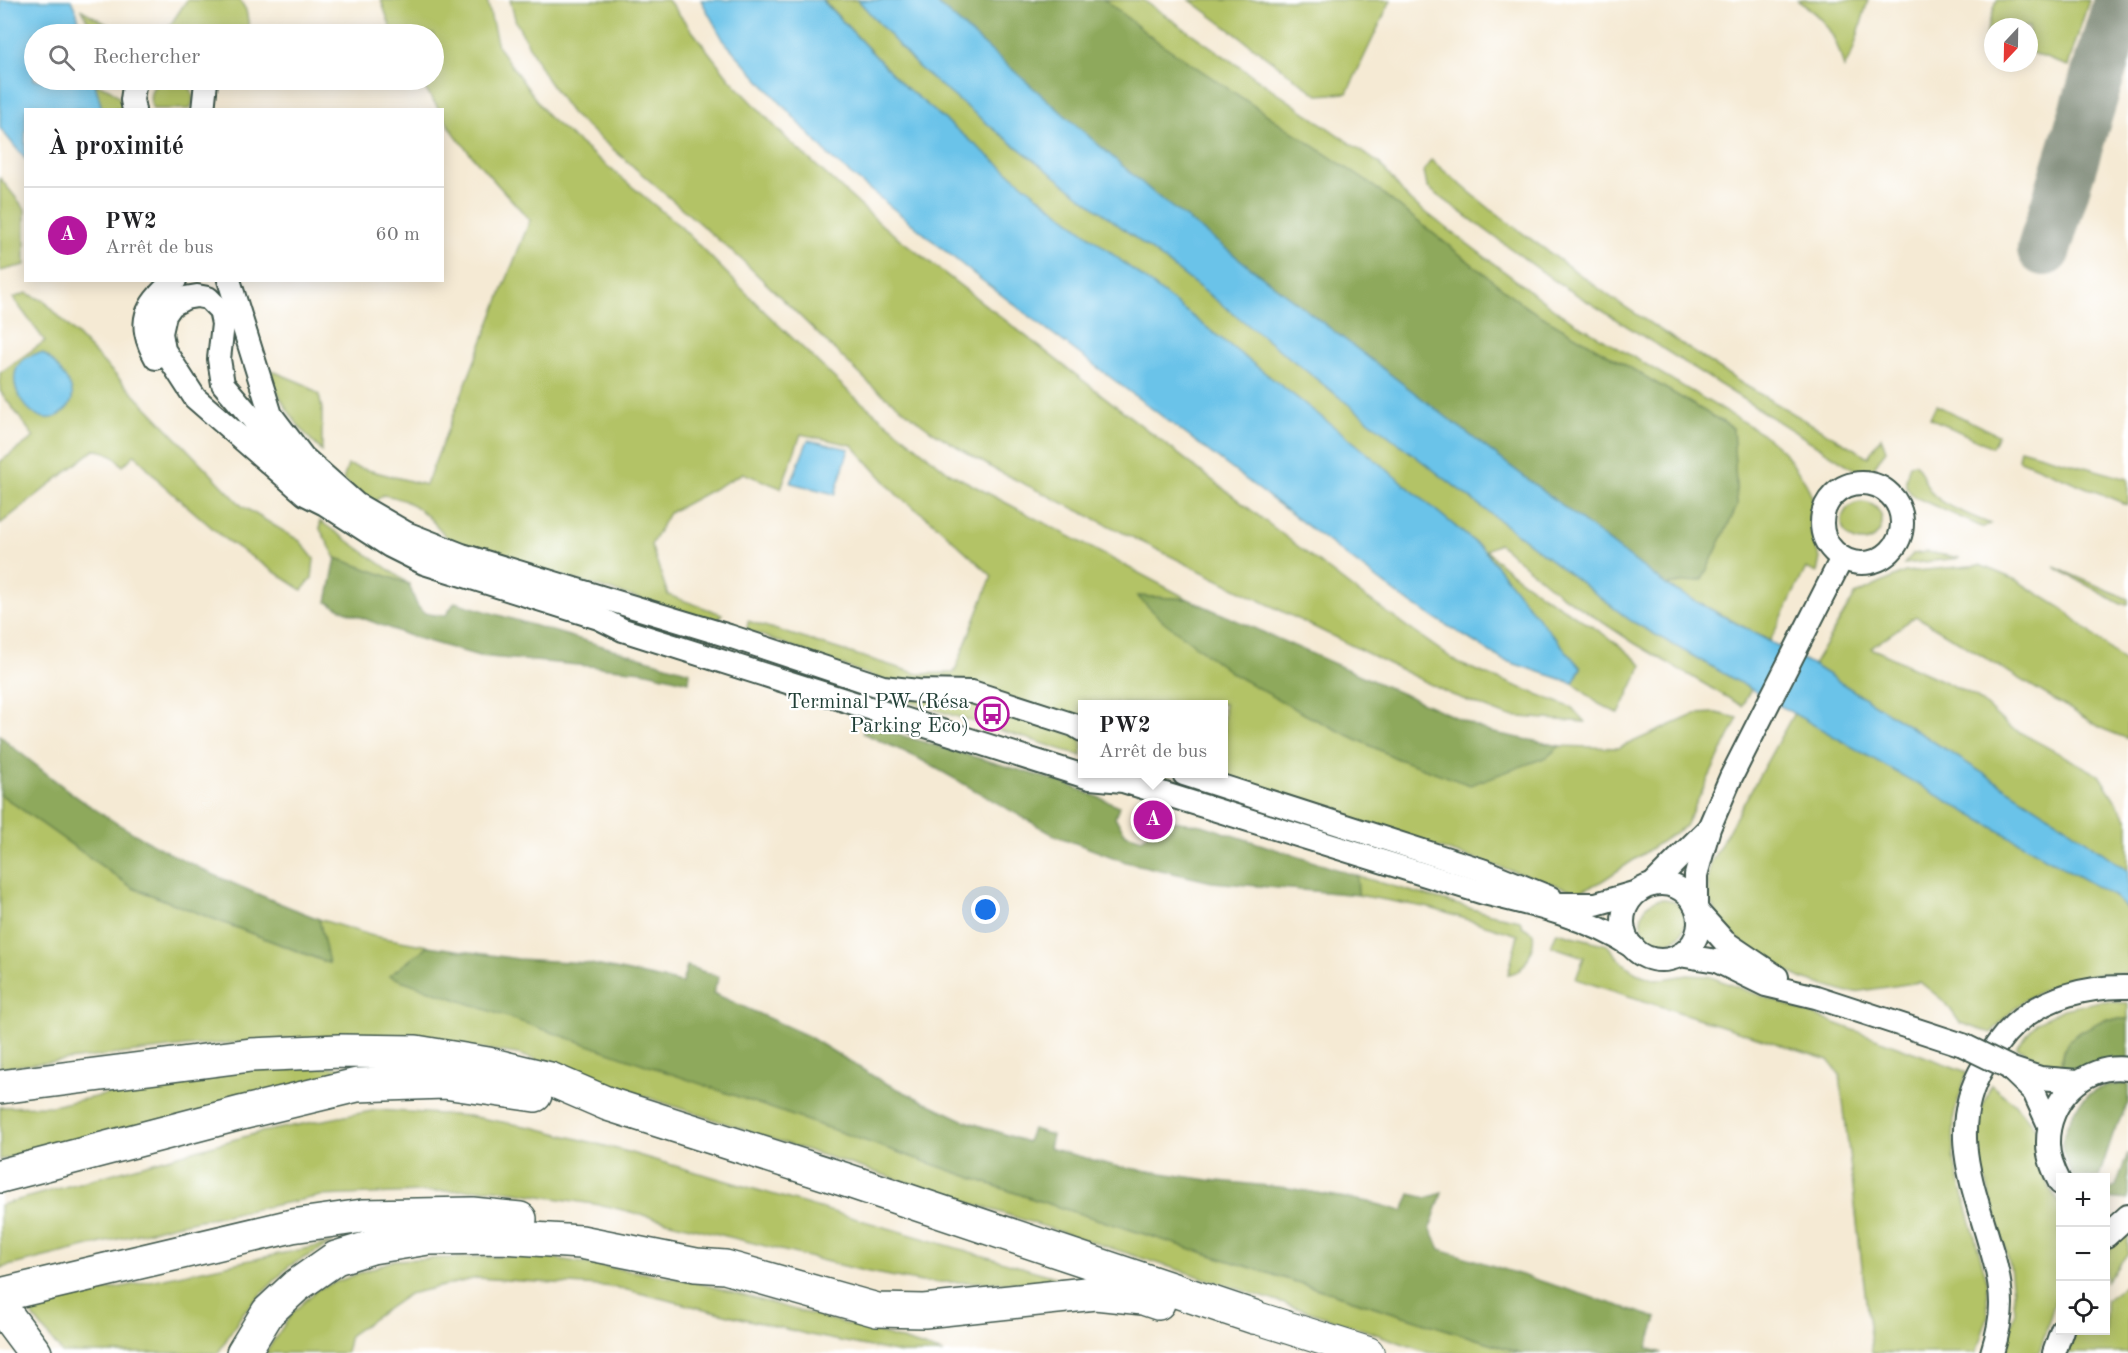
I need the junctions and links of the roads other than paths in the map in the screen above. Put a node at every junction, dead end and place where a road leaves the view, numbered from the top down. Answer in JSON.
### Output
{"nodes":[{"id":1,"x":134,"y":90,"type":"edge"},
{"id":2,"x":205,"y":90,"type":"edge"},
{"id":3,"x":134,"y":108,"type":"edge"},
{"id":4,"x":203,"y":108,"type":"edge"},
{"id":5,"x":173,"y":282,"type":"edge"},
{"id":6,"x":230,"y":282,"type":"edge"},
{"id":7,"x":195,"y":398,"type":"junction"},
{"id":8,"x":325,"y":504,"type":"junction"},
{"id":9,"x":1842,"y":558,"type":"dead end"},
{"id":10,"x":599,"y":618,"type":"junction"},
{"id":11,"x":1078,"y":727,"type":"edge"},
{"id":12,"x":1078,"y":757,"type":"edge"},
{"id":13,"x":1078,"y":774,"type":"edge"},
{"id":14,"x":1120,"y":778,"type":"edge"},
{"id":15,"x":1196,"y":778,"type":"edge"},
{"id":16,"x":1708,"y":828,"type":"junction"},
{"id":17,"x":1645,"y":889,"type":"junction"},
{"id":18,"x":1529,"y":904,"type":"junction"},
{"id":19,"x":1566,"y":904,"type":"junction"},
{"id":20,"x":1697,"y":909,"type":"junction"},
{"id":21,"x":1634,"y":947,"type":"junction"},
{"id":22,"x":1679,"y":955,"type":"junction"},
{"id":23,"x":2128,"y":987,"type":"edge"},
{"id":24,"x":1816,"y":997,"type":"junction"},
{"id":25,"x":2008,"y":1067,"type":"junction"},
{"id":26,"x":2128,"y":1069,"type":"edge"},
{"id":27,"x":2078,"y":1081,"type":"junction"},
{"id":28,"x":0,"y":1087,"type":"edge"},
{"id":29,"x":608,"y":1104,"type":"junction"},
{"id":30,"x":2049,"y":1125,"type":"junction"},
{"id":31,"x":2056,"y":1174,"type":"edge"},
{"id":32,"x":0,"y":1176,"type":"edge"},
{"id":33,"x":2110,"y":1214,"type":"edge"},
{"id":34,"x":2128,"y":1216,"type":"edge"},
{"id":35,"x":2110,"y":1232,"type":"edge"},
{"id":36,"x":725,"y":1267,"type":"junction"},
{"id":37,"x":0,"y":1295,"type":"edge"},
{"id":38,"x":0,"y":1306,"type":"edge"},
{"id":39,"x":1254,"y":1317,"type":"junction"},
{"id":40,"x":2060,"y":1335,"type":"edge"},
{"id":41,"x":35,"y":1353,"type":"edge"},
{"id":42,"x":243,"y":1353,"type":"edge"},
{"id":43,"x":1368,"y":1353,"type":"edge"},
{"id":44,"x":1992,"y":1353,"type":"edge"},
{"id":45,"x":2054,"y":1353,"type":"edge"}],
"edges":[{"from":1,"to":3,"type":"street"},
{"from":2,"to":4,"type":"street"},
{"from":5,"to":7,"type":"street"},
{"from":6,"to":11,"type":"street"},
{"from":7,"to":8,"type":"street"},
{"from":7,"to":8,"type":"street"},
{"from":8,"to":10,"type":"street"},
{"from":9,"to":16,"type":"street"},
{"from":10,"to":12,"type":"street"},
{"from":10,"to":13,"type":"street"},
{"from":14,"to":18,"type":"street"},
{"from":15,"to":19,"type":"street"},
{"from":16,"to":17,"type":"street"},
{"from":16,"to":20,"type":"street"},
{"from":17,"to":19,"type":"street"},
{"from":17,"to":20,"type":"street"},
{"from":17,"to":21,"type":"street"},
{"from":18,"to":19,"type":"street"},
{"from":18,"to":21,"type":"street"},
{"from":20,"to":22,"type":"street"},
{"from":20,"to":24,"type":"street"},
{"from":21,"to":22,"type":"street"},
{"from":22,"to":24,"type":"street"},
{"from":23,"to":44,"type":"street"},
{"from":24,"to":25,"type":"street","bridge":true},
{"from":25,"to":27,"type":"street"},
{"from":25,"to":30,"type":"street"},
{"from":26,"to":27,"type":"street"},
{"from":27,"to":30,"type":"street"},
{"from":28,"to":29,"type":"highway"},
{"from":29,"to":32,"type":"highway"},
{"from":29,"to":39,"type":"highway"},
{"from":30,"to":31,"type":"street"},
{"from":33,"to":34,"type":"street"},
{"from":34,"to":35,"type":"street"},
{"from":36,"to":37,"type":"highway"},
{"from":36,"to":39,"type":"highway"},
{"from":36,"to":42,"type":"highway"},
{"from":38,"to":41,"type":"highway"},
{"from":39,"to":43,"type":"main road"},
{"from":40,"to":45,"type":"street"}]}
